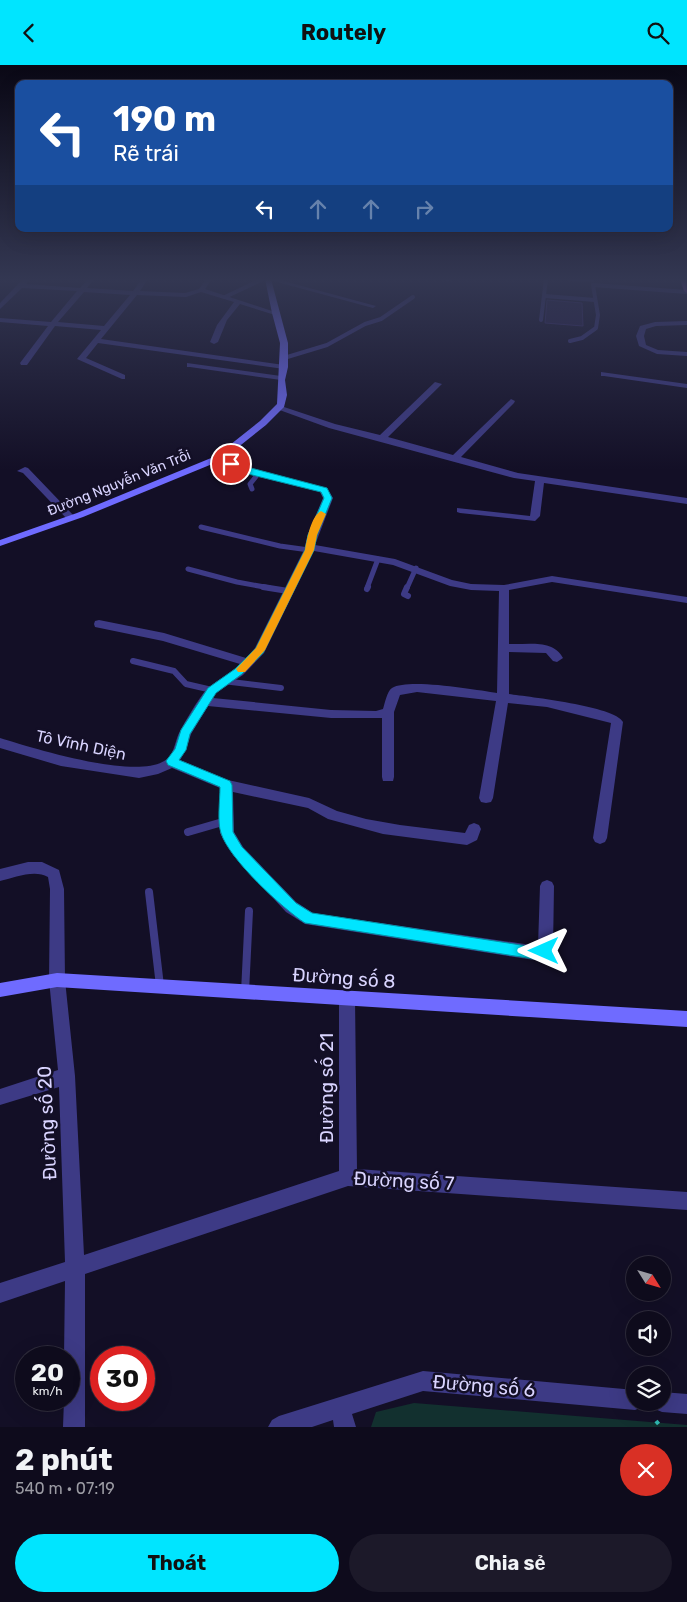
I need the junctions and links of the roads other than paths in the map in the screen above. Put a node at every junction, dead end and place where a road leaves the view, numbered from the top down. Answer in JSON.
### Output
{"nodes":[{"id":1,"x":39,"y":343,"type":"edge"},
{"id":2,"x":93,"y":343,"type":"edge"},
{"id":3,"x":113,"y":343,"type":"edge"},
{"id":4,"x":284,"y":343,"type":"edge"},
{"id":5,"x":332,"y":343,"type":"edge"},
{"id":6,"x":642,"y":343,"type":"edge"},
{"id":7,"x":686,"y":354,"type":"edge"},
{"id":8,"x":284,"y":358,"type":"junction"},
{"id":9,"x":24,"y":363,"type":"dead end"},
{"id":10,"x":190,"y":365,"type":"dead end"},
{"id":11,"x":284,"y":367,"type":"junction"},
{"id":12,"x":604,"y":375,"type":"dead end"},
{"id":13,"x":122,"y":377,"type":"dead end"},
{"id":14,"x":282,"y":378,"type":"junction"},
{"id":15,"x":438,"y":384,"type":"dead end"},
{"id":16,"x":687,"y":386,"type":"edge"},
{"id":17,"x":511,"y":401,"type":"dead end"},
{"id":18,"x":278,"y":408,"type":"junction"},
{"id":19,"x":382,"y":438,"type":"junction"},
{"id":20,"x":219,"y":458,"type":"junction"},
{"id":21,"x":455,"y":459,"type":"junction"},
{"id":22,"x":22,"y":471,"type":"dead end"},
{"id":23,"x":258,"y":474,"type":"junction"},
{"id":24,"x":540,"y":480,"type":"junction"},
{"id":25,"x":252,"y":489,"type":"dead end"},
{"id":26,"x":687,"y":501,"type":"edge"},
{"id":27,"x":460,"y":511,"type":"dead end"},
{"id":28,"x":71,"y":518,"type":"junction"},
{"id":29,"x":201,"y":527,"type":"dead end"},
{"id":30,"x":0,"y":543,"type":"edge"},
{"id":31,"x":310,"y":549,"type":"junction"},
{"id":32,"x":378,"y":559,"type":"junction"},
{"id":33,"x":188,"y":569,"type":"dead end"},
{"id":34,"x":416,"y":569,"type":"junction"},
{"id":35,"x":504,"y":588,"type":"junction"},
{"id":36,"x":367,"y":589,"type":"dead end"},
{"id":37,"x":288,"y":591,"type":"junction"},
{"id":38,"x":408,"y":595,"type":"dead end"},
{"id":39,"x":687,"y":599,"type":"edge"},
{"id":40,"x":99,"y":624,"type":"dead end"},
{"id":41,"x":504,"y":647,"type":"junction"},
{"id":42,"x":558,"y":658,"type":"dead end"},
{"id":43,"x":134,"y":661,"type":"dead end"},
{"id":44,"x":249,"y":663,"type":"junction"},
{"id":45,"x":223,"y":681,"type":"junction"},
{"id":46,"x":281,"y":688,"type":"dead end"},
{"id":47,"x":212,"y":690,"type":"junction"},
{"id":48,"x":503,"y":699,"type":"junction"},
{"id":49,"x":204,"y":701,"type":"junction"},
{"id":50,"x":388,"y":712,"type":"junction"},
{"id":51,"x":0,"y":743,"type":"edge"},
{"id":52,"x":172,"y":761,"type":"junction"},
{"id":53,"x":388,"y":777,"type":"dead end"},
{"id":54,"x":226,"y":785,"type":"junction"},
{"id":55,"x":486,"y":798,"type":"dead end"},
{"id":56,"x":226,"y":821,"type":"junction"},
{"id":57,"x":474,"y":829,"type":"dead end"},
{"id":58,"x":188,"y":832,"type":"dead end"},
{"id":59,"x":600,"y":838,"type":"dead end"},
{"id":60,"x":0,"y":875,"type":"edge"},
{"id":61,"x":547,"y":886,"type":"dead end"},
{"id":62,"x":149,"y":892,"type":"dead end"},
{"id":63,"x":249,"y":911,"type":"dead end"},
{"id":64,"x":57,"y":980,"type":"junction"},
{"id":65,"x":160,"y":987,"type":"junction"},
{"id":66,"x":0,"y":990,"type":"edge"},
{"id":67,"x":245,"y":992,"type":"junction"},
{"id":68,"x":347,"y":998,"type":"junction"},
{"id":69,"x":687,"y":1019,"type":"edge"},
{"id":70,"x":67,"y":1076,"type":"junction"},
{"id":71,"x":0,"y":1097,"type":"edge"},
{"id":72,"x":348,"y":1177,"type":"junction"},
{"id":73,"x":687,"y":1201,"type":"edge"},
{"id":74,"x":75,"y":1269,"type":"junction"},
{"id":75,"x":0,"y":1293,"type":"edge"},
{"id":76,"x":626,"y":1399,"type":"edge"},
{"id":77,"x":687,"y":1404,"type":"edge"},
{"id":78,"x":340,"y":1406,"type":"junction"},
{"id":79,"x":671,"y":1408,"type":"edge"},
{"id":80,"x":74,"y":1427,"type":"edge"},
{"id":81,"x":280,"y":1427,"type":"edge"},
{"id":82,"x":345,"y":1427,"type":"edge"}],
"edges":[{"from":1,"to":9,"type":"street"},
{"from":2,"to":13,"type":"street"},
{"from":3,"to":11,"type":"street"},
{"from":4,"to":8,"type":"street"},
{"from":5,"to":8,"type":"lane"},
{"from":6,"to":7,"type":"street"},
{"from":8,"to":11,"type":"street"},
{"from":10,"to":14,"type":"street"},
{"from":11,"to":14,"type":"street"},
{"from":12,"to":16,"type":"street"},
{"from":14,"to":18,"type":"street"},
{"from":15,"to":19,"type":"street"},
{"from":17,"to":21,"type":"street"},
{"from":18,"to":19,"type":"street"},
{"from":18,"to":20,"type":"street","name":"Đường Nguyễn Văn Trỗi"},
{"from":19,"to":21,"type":"street"},
{"from":20,"to":23,"type":"street"},
{"from":20,"to":28,"type":"street","name":"Đường Nguyễn Văn Trỗi"},
{"from":21,"to":24,"type":"street"},
{"from":22,"to":28,"type":"street"},
{"from":23,"to":25,"type":"lane"},
{"from":23,"to":31,"type":"street"},
{"from":24,"to":26,"type":"street"},
{"from":24,"to":27,"type":"street"},
{"from":28,"to":30,"type":"street","name":"Đường Nguyễn Văn Trỗi"},
{"from":29,"to":31,"type":"lane"},
{"from":31,"to":32,"type":"street"},
{"from":31,"to":37,"type":"street"},
{"from":32,"to":34,"type":"street"},
{"from":32,"to":36,"type":"lane"},
{"from":33,"to":37,"type":"lane"},
{"from":34,"to":35,"type":"street"},
{"from":34,"to":38,"type":"lane"},
{"from":35,"to":39,"type":"street"},
{"from":35,"to":41,"type":"street"},
{"from":37,"to":44,"type":"street"},
{"from":40,"to":44,"type":"street"},
{"from":41,"to":42,"type":"street"},
{"from":41,"to":48,"type":"street"},
{"from":43,"to":47,"type":"lane"},
{"from":44,"to":45,"type":"street"},
{"from":45,"to":46,"type":"lane"},
{"from":45,"to":47,"type":"street"},
{"from":47,"to":49,"type":"street"},
{"from":48,"to":50,"type":"street"},
{"from":48,"to":55,"type":"street"},
{"from":48,"to":59,"type":"street"},
{"from":49,"to":50,"type":"street"},
{"from":49,"to":52,"type":"street"},
{"from":50,"to":53,"type":"street"},
{"from":51,"to":52,"type":"street","name":"Tô Vĩnh Diện"},
{"from":52,"to":54,"type":"street"},
{"from":54,"to":56,"type":"street"},
{"from":54,"to":57,"type":"street"},
{"from":56,"to":58,"type":"lane"},
{"from":56,"to":61,"type":"street"},
{"from":60,"to":64,"type":"street","name":"Đường số 20"},
{"from":62,"to":65,"type":"lane"},
{"from":63,"to":67,"type":"lane"},
{"from":64,"to":65,"type":"street","name":"Đường số 8"},
{"from":64,"to":66,"type":"street","name":"Đường số 8"},
{"from":64,"to":70,"type":"street","name":"Đường số 20"},
{"from":65,"to":67,"type":"street","name":"Đường số 8"},
{"from":67,"to":68,"type":"street","name":"Đường số 8"},
{"from":68,"to":69,"type":"street","name":"Đường số 8"},
{"from":68,"to":72,"type":"street","name":"Đường số 21"},
{"from":70,"to":71,"type":"street"},
{"from":70,"to":74,"type":"street","name":"Đường số 20"},
{"from":72,"to":73,"type":"street","name":"Đường số 7"},
{"from":72,"to":74,"type":"street","name":"Đường số 7"},
{"from":74,"to":75,"type":"street","name":"Đường số 7"},
{"from":74,"to":80,"type":"street","name":"Đường số 20"},
{"from":76,"to":78,"type":"street","name":"Đường số 6"},
{"from":77,"to":79,"type":"street"},
{"from":78,"to":81,"type":"street","name":"Đường số 6"},
{"from":78,"to":82,"type":"street"}]}
